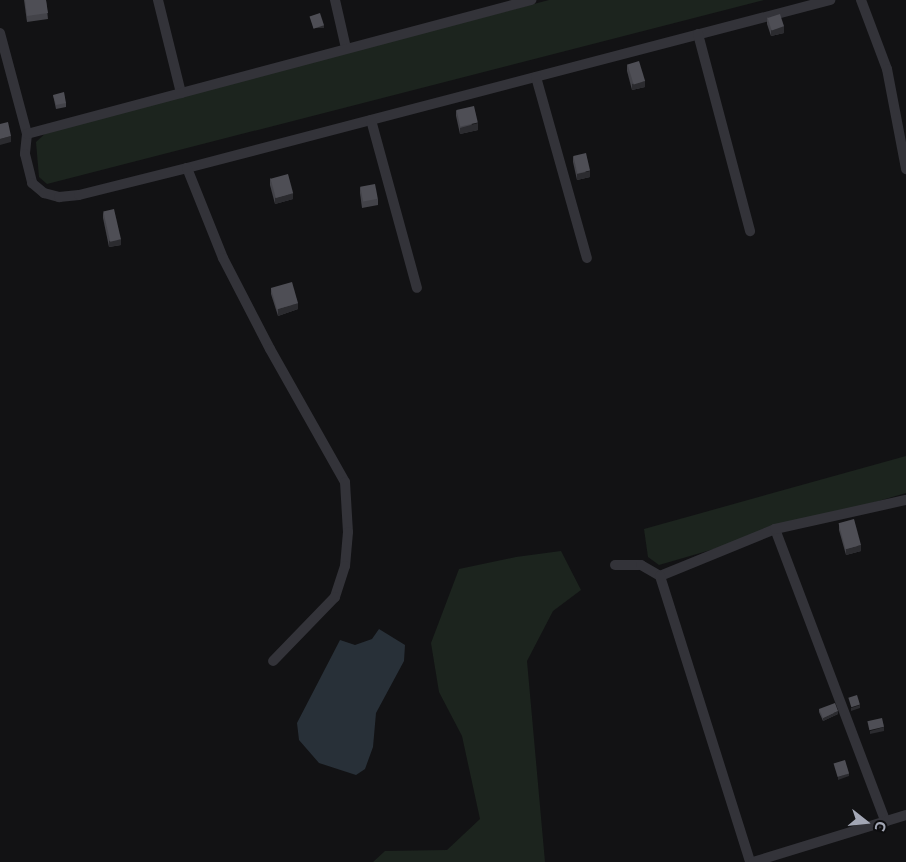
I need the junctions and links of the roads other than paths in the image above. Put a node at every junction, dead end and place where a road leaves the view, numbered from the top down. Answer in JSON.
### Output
{"nodes":[{"id":1,"x":158,"y":0,"type":"edge"},
{"id":2,"x":335,"y":0,"type":"edge"},
{"id":3,"x":531,"y":0,"type":"edge"},
{"id":4,"x":830,"y":0,"type":"edge"},
{"id":5,"x":861,"y":0,"type":"edge"},
{"id":6,"x":503,"y":3,"type":"edge"},
{"id":7,"x":0,"y":33,"type":"edge"},
{"id":8,"x":698,"y":34,"type":"junction"},
{"id":9,"x":346,"y":48,"type":"junction"},
{"id":10,"x":536,"y":77,"type":"junction"},
{"id":11,"x":181,"y":94,"type":"junction"},
{"id":12,"x":371,"y":120,"type":"junction"},
{"id":13,"x":27,"y":134,"type":"junction"},
{"id":14,"x":187,"y":168,"type":"junction"},
{"id":15,"x":906,"y":169,"type":"edge"},
{"id":16,"x":750,"y":231,"type":"dead end"},
{"id":17,"x":587,"y":258,"type":"dead end"},
{"id":18,"x":417,"y":288,"type":"dead end"},
{"id":19,"x":906,"y":501,"type":"edge"},
{"id":20,"x":775,"y":529,"type":"junction"},
{"id":21,"x":615,"y":565,"type":"dead end"},
{"id":22,"x":660,"y":576,"type":"junction"},
{"id":23,"x":274,"y":660,"type":"dead end"},
{"id":24,"x":906,"y":816,"type":"edge"},
{"id":25,"x":886,"y":822,"type":"junction"},
{"id":26,"x":751,"y":862,"type":"edge"}],
"edges":[{"from":1,"to":11,"type":"street"},
{"from":2,"to":9,"type":"street"},
{"from":3,"to":6,"type":"street"},
{"from":4,"to":8,"type":"street"},
{"from":5,"to":15,"type":"street"},
{"from":6,"to":9,"type":"street"},
{"from":7,"to":13,"type":"street"},
{"from":8,"to":10,"type":"street"},
{"from":8,"to":16,"type":"street"},
{"from":9,"to":11,"type":"street"},
{"from":10,"to":12,"type":"street"},
{"from":10,"to":17,"type":"street"},
{"from":11,"to":13,"type":"street"},
{"from":12,"to":14,"type":"street"},
{"from":12,"to":18,"type":"street"},
{"from":13,"to":14,"type":"street"},
{"from":14,"to":23,"type":"street"},
{"from":19,"to":20,"type":"street"},
{"from":20,"to":22,"type":"street"},
{"from":20,"to":25,"type":"street"},
{"from":21,"to":22,"type":"street"},
{"from":22,"to":26,"type":"street"},
{"from":24,"to":25,"type":"street"},
{"from":25,"to":26,"type":"street"}]}
